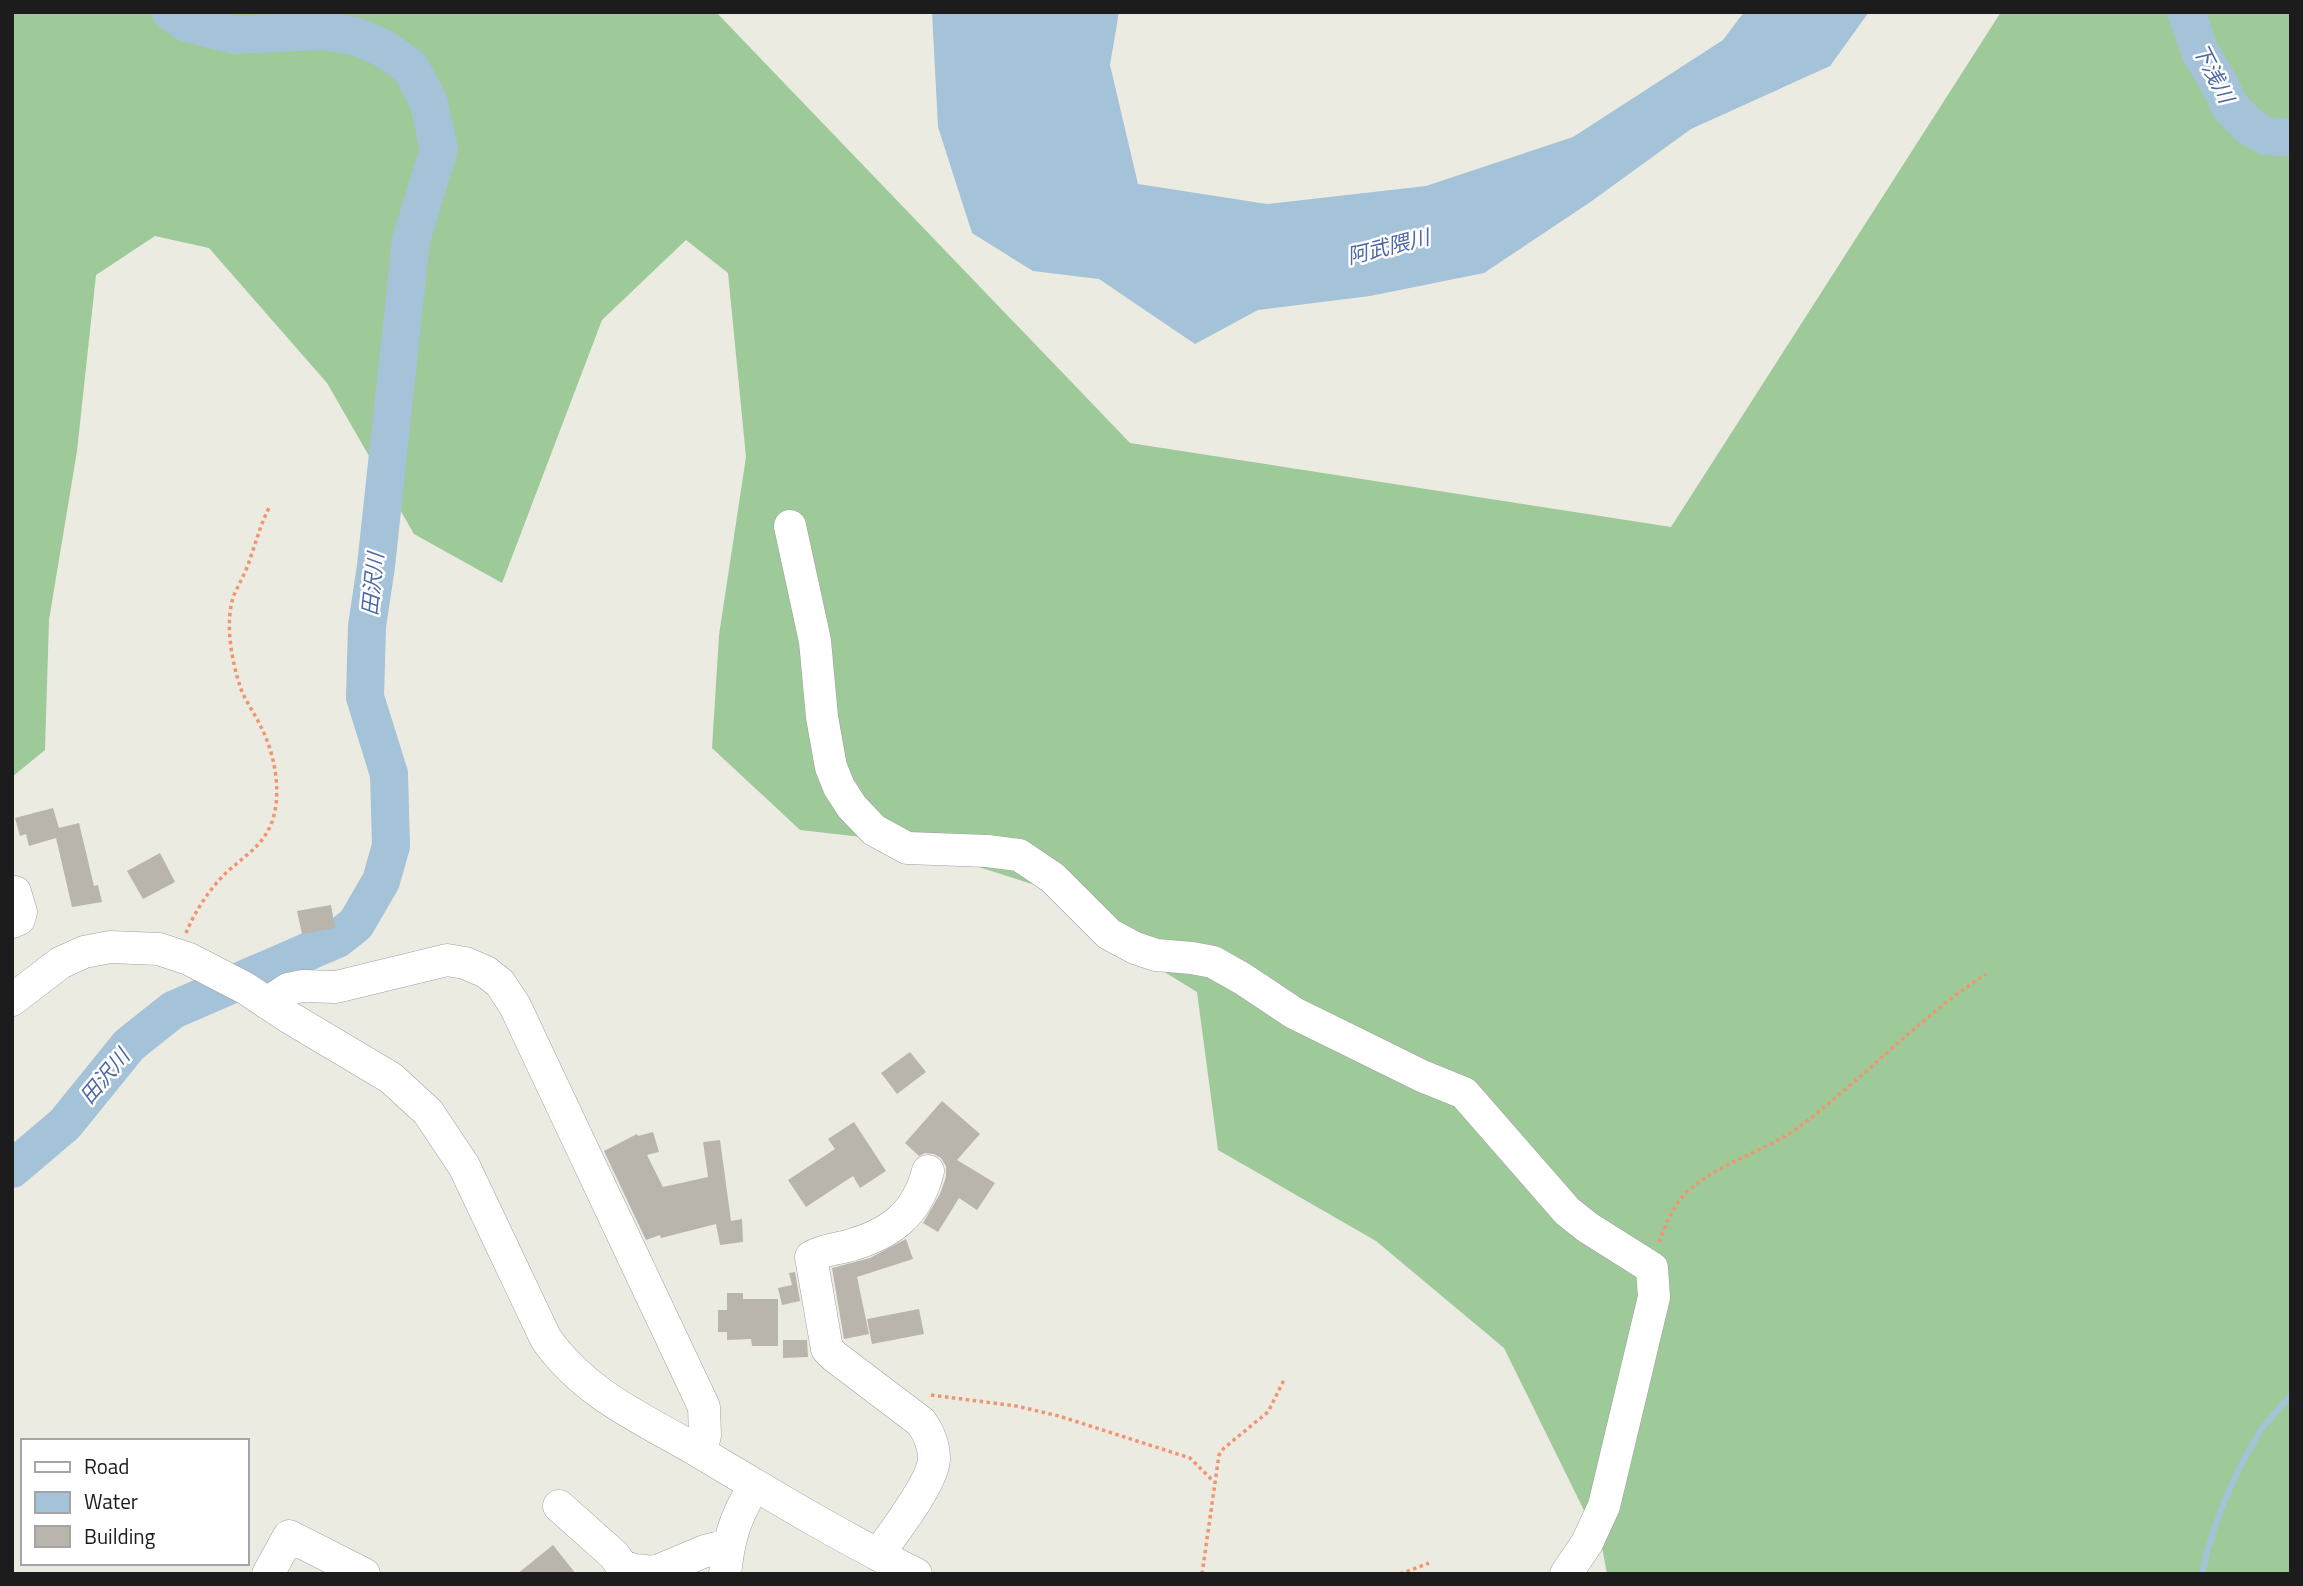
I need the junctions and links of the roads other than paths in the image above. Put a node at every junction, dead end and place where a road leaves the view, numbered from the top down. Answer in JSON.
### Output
{"nodes":[{"id":1,"x":790,"y":526,"type":"dead end"},
{"id":2,"x":256,"y":995,"type":"junction"},
{"id":3,"x":12,"y":1000,"type":"edge"},
{"id":4,"x":928,"y":1171,"type":"dead end"},
{"id":5,"x":701,"y":1453,"type":"junction"},
{"id":6,"x":754,"y":1486,"type":"junction"},
{"id":7,"x":559,"y":1506,"type":"dead end"},
{"id":8,"x":878,"y":1555,"type":"junction"},
{"id":9,"x":727,"y":1559,"type":"edge"},
{"id":10,"x":620,"y":1570,"type":"edge"},
{"id":11,"x":268,"y":1574,"type":"edge"},
{"id":12,"x":364,"y":1574,"type":"edge"},
{"id":13,"x":916,"y":1574,"type":"edge"},
{"id":14,"x":1566,"y":1574,"type":"edge"}],
"edges":[{"from":1,"to":14,"type":"street"},
{"from":2,"to":3,"type":"street"},
{"from":2,"to":5,"type":"street"},
{"from":2,"to":5,"type":"street"},
{"from":4,"to":8,"type":"street"},
{"from":5,"to":6,"type":"street"},
{"from":6,"to":8,"type":"street"},
{"from":6,"to":9,"type":"street"},
{"from":7,"to":10,"type":"street"},
{"from":8,"to":13,"type":"street"},
{"from":9,"to":10,"type":"street"},
{"from":11,"to":12,"type":"street"}]}
